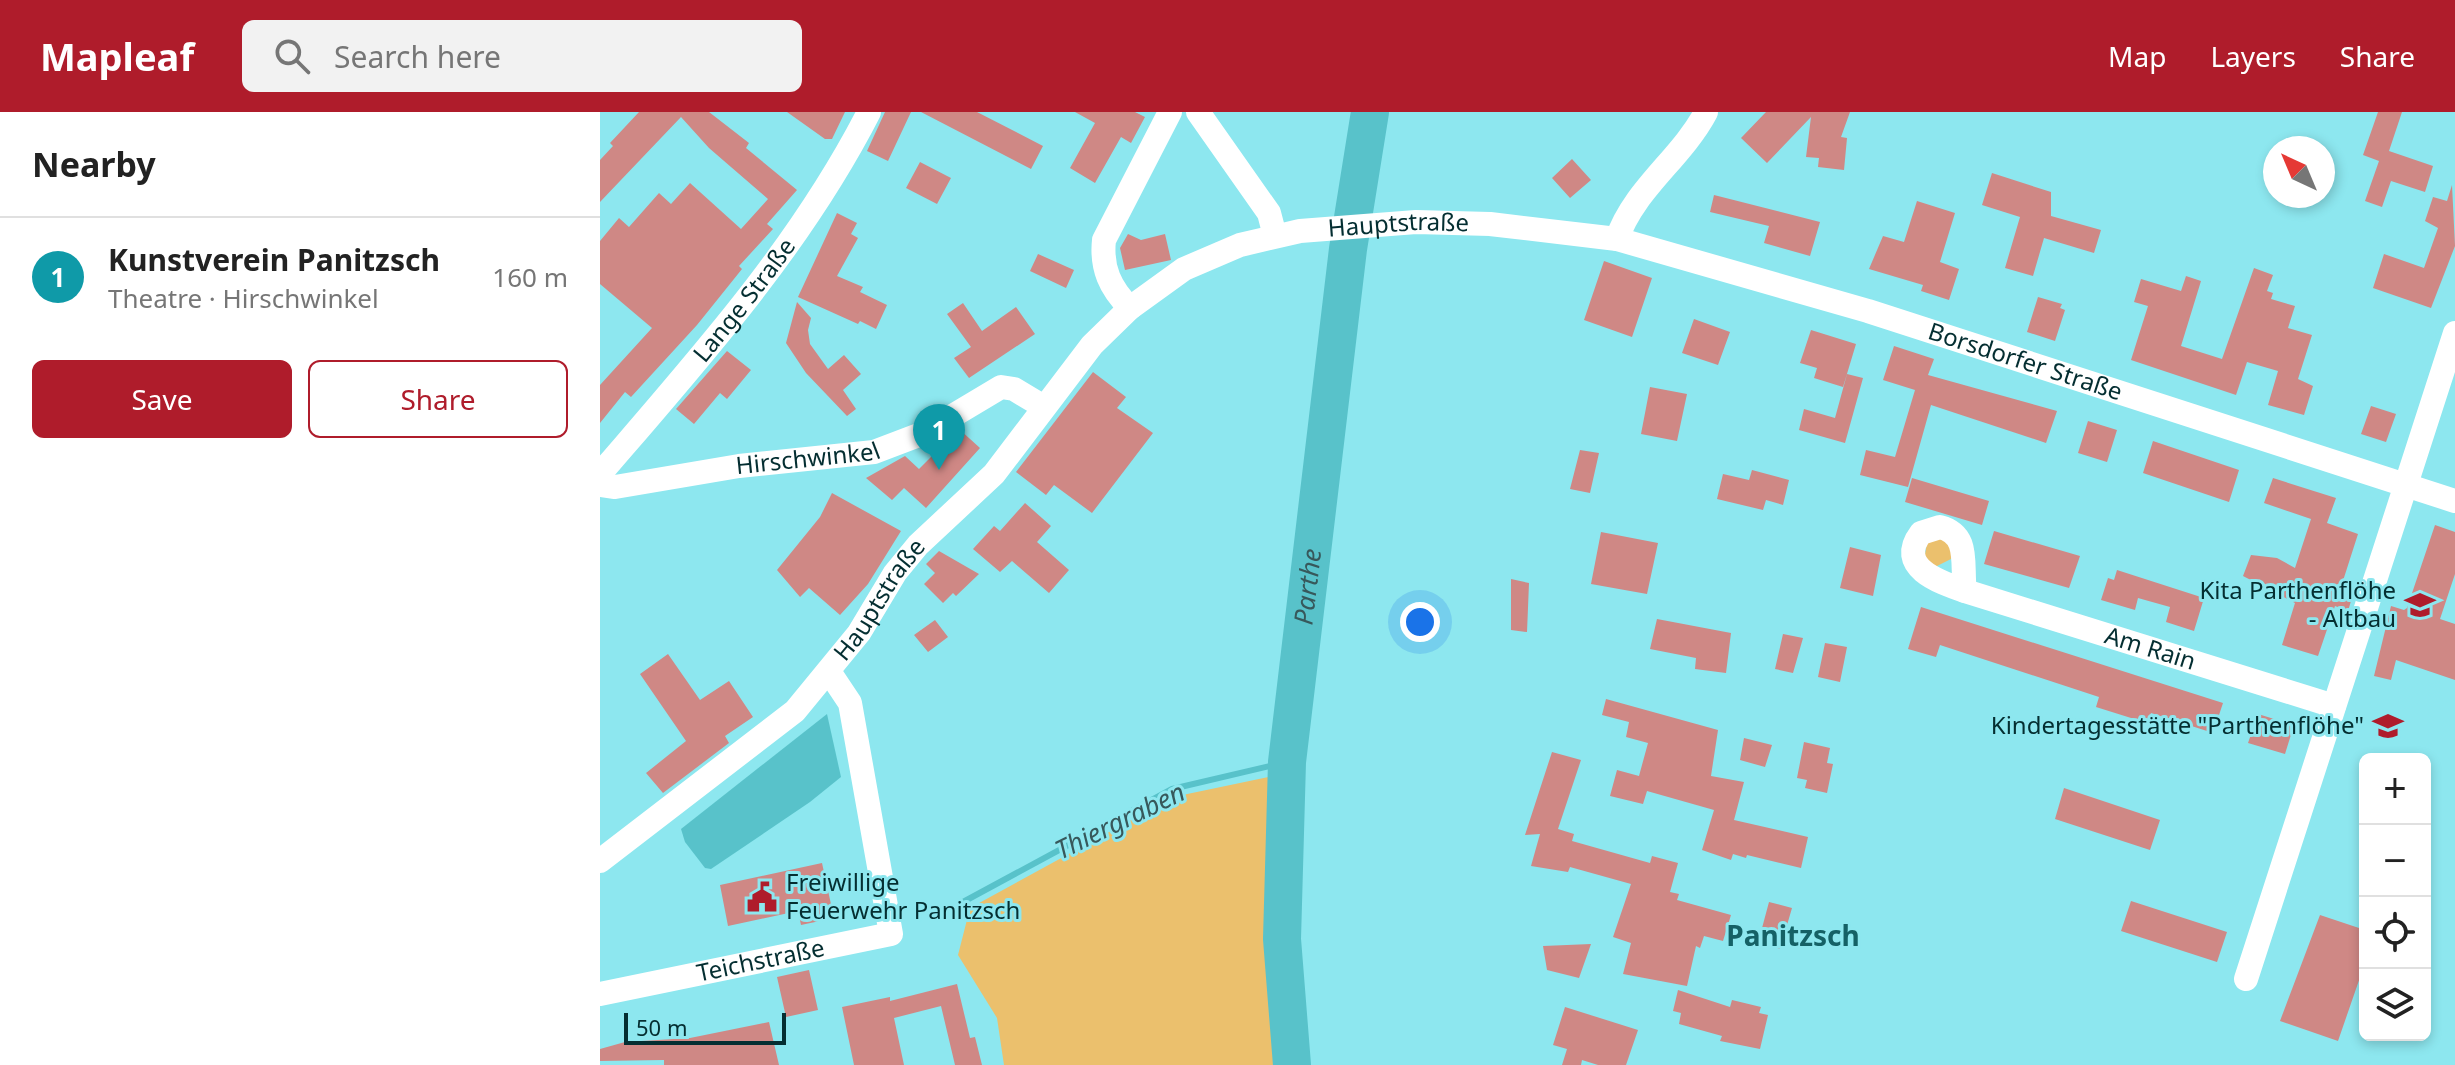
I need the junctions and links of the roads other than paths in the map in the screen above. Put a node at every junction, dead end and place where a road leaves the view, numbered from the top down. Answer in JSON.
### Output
{"nodes":[{"id":1,"x":869,"y":112,"type":"edge"},
{"id":2,"x":1170,"y":112,"type":"edge"},
{"id":3,"x":1198,"y":112,"type":"edge"},
{"id":4,"x":1706,"y":112,"type":"edge"},
{"id":5,"x":1591,"y":235,"type":"joint"},
{"id":6,"x":1275,"y":236,"type":"junction"},
{"id":7,"x":1617,"y":239,"type":"junction"},
{"id":8,"x":1130,"y":308,"type":"junction"},
{"id":9,"x":2455,"y":333,"type":"edge"},
{"id":10,"x":1044,"y":407,"type":"junction"},
{"id":11,"x":600,"y":474,"type":"edge"},
{"id":12,"x":600,"y":485,"type":"edge"},
{"id":13,"x":2407,"y":485,"type":"junction"},
{"id":14,"x":2455,"y":501,"type":"edge"},
{"id":15,"x":1965,"y":591,"type":"dead end"},
{"id":16,"x":830,"y":673,"type":"junction"},
{"id":17,"x":2334,"y":706,"type":"junction"},
{"id":18,"x":600,"y":861,"type":"edge"},
{"id":19,"x":2246,"y":979,"type":"dead end"},
{"id":20,"x":600,"y":994,"type":"edge"}],
"edges":[{"from":1,"to":11,"type":"street","name":"Lange Straße"},
{"from":2,"to":8,"type":"street"},
{"from":3,"to":6,"type":"street"},
{"from":4,"to":7,"type":"street"},
{"from":5,"to":6,"type":"street","name":"Hauptstraße"},
{"from":5,"to":7,"type":"street","name":"Borsdorfer Straße"},
{"from":6,"to":8,"type":"street","name":"Hauptstraße"},
{"from":7,"to":13,"type":"street","name":"Borsdorfer Straße"},
{"from":8,"to":10,"type":"street","name":"Hauptstraße"},
{"from":9,"to":13,"type":"street"},
{"from":10,"to":12,"type":"street","name":"Hirschwinkel"},
{"from":10,"to":16,"type":"street","name":"Hauptstraße"},
{"from":13,"to":14,"type":"street","name":"Borsdorfer Straße"},
{"from":13,"to":17,"type":"street"},
{"from":15,"to":17,"type":"street","name":"Am Rain"},
{"from":16,"to":18,"type":"street","name":"Hauptstraße"},
{"from":16,"to":20,"type":"street","name":"Teichstraße"},
{"from":17,"to":19,"type":"street"}]}
